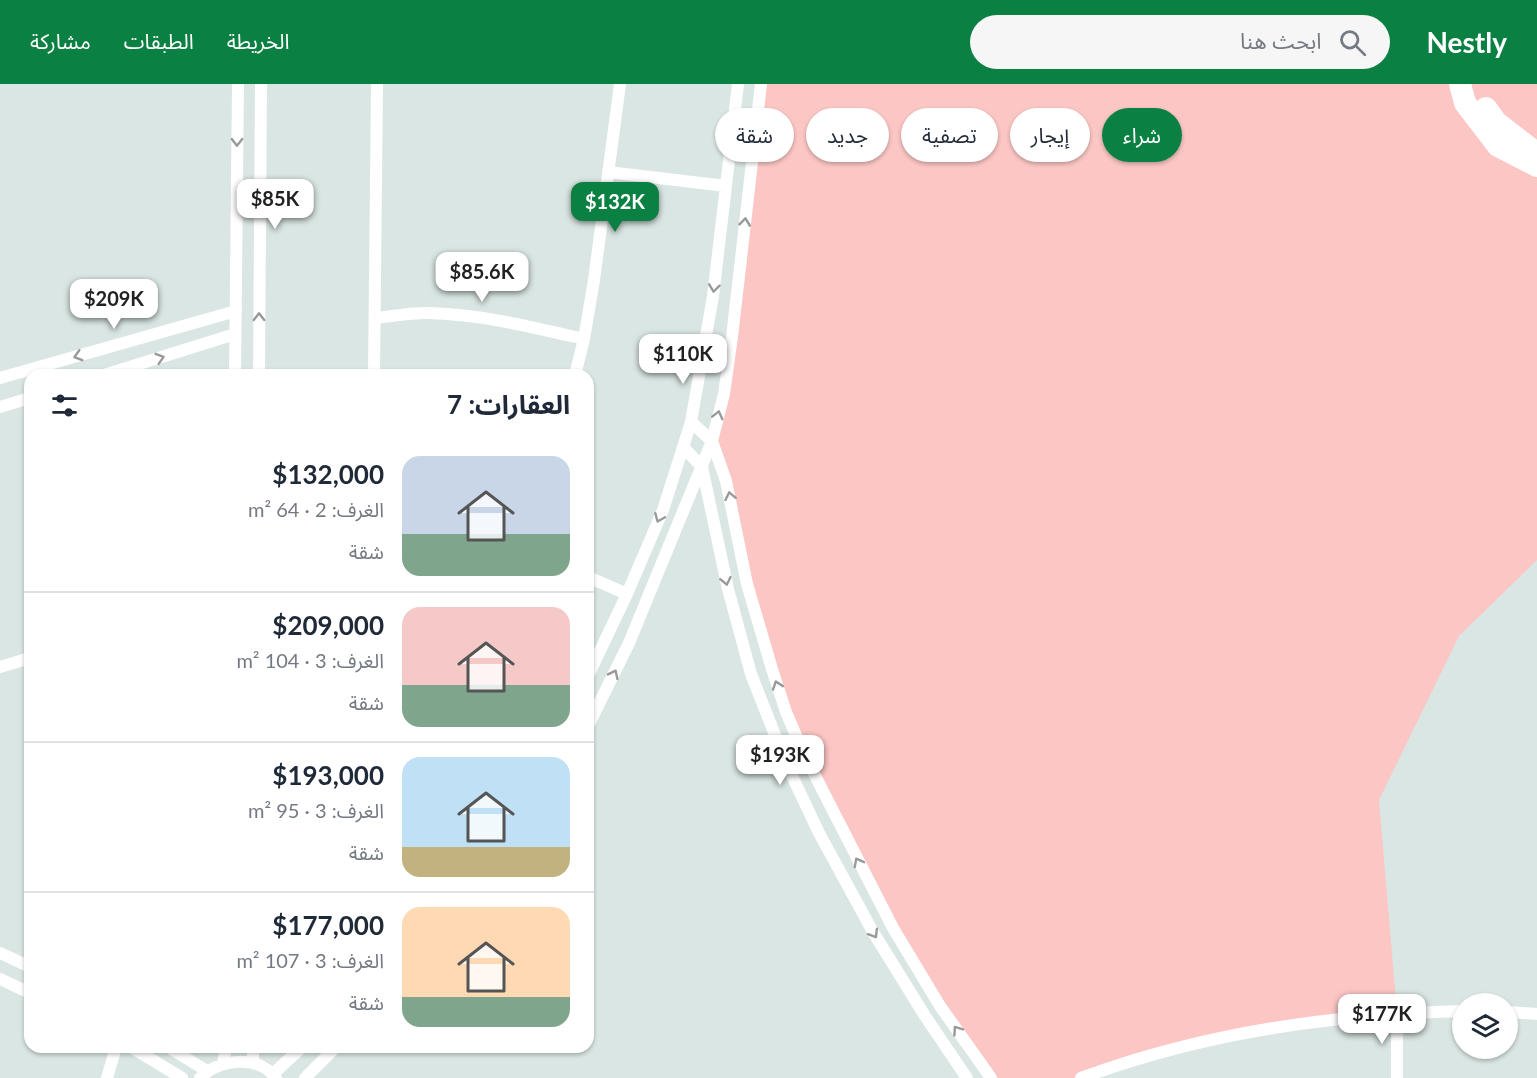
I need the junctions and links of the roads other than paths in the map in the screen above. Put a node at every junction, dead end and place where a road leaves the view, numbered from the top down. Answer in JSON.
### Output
{"nodes":[{"id":1,"x":238,"y":84,"type":"edge"},
{"id":2,"x":261,"y":84,"type":"edge"},
{"id":3,"x":377,"y":84,"type":"edge"},
{"id":4,"x":620,"y":84,"type":"edge"},
{"id":5,"x":738,"y":84,"type":"edge"},
{"id":6,"x":761,"y":84,"type":"edge"},
{"id":7,"x":1460,"y":84,"type":"edge"},
{"id":8,"x":1474,"y":84,"type":"edge"},
{"id":9,"x":1537,"y":151,"type":"edge"},
{"id":10,"x":1537,"y":166,"type":"edge"},
{"id":11,"x":608,"y":172,"type":"junction"},
{"id":12,"x":726,"y":186,"type":"junction"},
{"id":13,"x":236,"y":311,"type":"junction"},
{"id":14,"x":376,"y":318,"type":"junction"},
{"id":15,"x":235,"y":334,"type":"junction"},
{"id":16,"x":584,"y":339,"type":"junction"},
{"id":17,"x":32,"y":369,"type":"edge"},
{"id":18,"x":123,"y":369,"type":"edge"},
{"id":19,"x":234,"y":369,"type":"edge"},
{"id":20,"x":259,"y":369,"type":"edge"},
{"id":21,"x":374,"y":369,"type":"edge"},
{"id":22,"x":576,"y":369,"type":"edge"},
{"id":23,"x":24,"y":371,"type":"edge"},
{"id":24,"x":0,"y":378,"type":"edge"},
{"id":25,"x":24,"y":400,"type":"edge"},
{"id":26,"x":0,"y":407,"type":"edge"},
{"id":27,"x":692,"y":422,"type":"junction"},
{"id":28,"x":712,"y":441,"type":"junction"},
{"id":29,"x":684,"y":448,"type":"junction"},
{"id":30,"x":702,"y":467,"type":"junction"},
{"id":31,"x":594,"y":580,"type":"edge"},
{"id":32,"x":627,"y":594,"type":"junction"},
{"id":33,"x":24,"y":660,"type":"edge"},
{"id":34,"x":594,"y":663,"type":"edge"},
{"id":35,"x":0,"y":668,"type":"edge"},
{"id":36,"x":594,"y":714,"type":"edge"},
{"id":37,"x":0,"y":953,"type":"edge"},
{"id":38,"x":24,"y":964,"type":"edge"},
{"id":39,"x":0,"y":979,"type":"edge"},
{"id":40,"x":24,"y":990,"type":"edge"},
{"id":41,"x":1452,"y":1011,"type":"edge"},
{"id":42,"x":1397,"y":1013,"type":"junction"},
{"id":43,"x":1518,"y":1013,"type":"edge"},
{"id":44,"x":1537,"y":1014,"type":"edge"},
{"id":45,"x":114,"y":1053,"type":"edge"},
{"id":46,"x":141,"y":1053,"type":"edge"},
{"id":47,"x":176,"y":1053,"type":"edge"},
{"id":48,"x":225,"y":1053,"type":"edge"},
{"id":49,"x":253,"y":1053,"type":"edge"},
{"id":50,"x":296,"y":1053,"type":"edge"},
{"id":51,"x":330,"y":1053,"type":"edge"},
{"id":52,"x":223,"y":1063,"type":"junction"},
{"id":53,"x":253,"y":1063,"type":"junction"},
{"id":54,"x":203,"y":1075,"type":"edge"},
{"id":55,"x":275,"y":1076,"type":"edge"},
{"id":56,"x":107,"y":1078,"type":"edge"},
{"id":57,"x":182,"y":1078,"type":"edge"},
{"id":58,"x":305,"y":1078,"type":"edge"},
{"id":59,"x":967,"y":1078,"type":"edge"},
{"id":60,"x":991,"y":1078,"type":"edge"},
{"id":61,"x":1081,"y":1078,"type":"edge"},
{"id":62,"x":1397,"y":1078,"type":"edge"}],
"edges":[{"from":1,"to":13,"type":"street","one_way":true},
{"from":20,"to":2,"type":"street","one_way":true},
{"from":3,"to":14,"type":"street"},
{"from":4,"to":11,"type":"street"},
{"from":5,"to":12,"type":"street"},
{"from":28,"to":6,"type":"street","one_way":true},
{"from":7,"to":10,"type":"highway"},
{"from":8,"to":9,"type":"highway"},
{"from":11,"to":12,"type":"street"},
{"from":11,"to":16,"type":"street"},
{"from":12,"to":27,"type":"street","one_way":true},
{"from":13,"to":15,"type":"street"},
{"from":13,"to":17,"type":"street","one_way":true},
{"from":14,"to":16,"type":"street"},
{"from":14,"to":21,"type":"street"},
{"from":18,"to":15,"type":"street","one_way":true},
{"from":15,"to":19,"type":"street"},
{"from":16,"to":22,"type":"street"},
{"from":23,"to":24,"type":"street","one_way":true},
{"from":25,"to":26,"type":"street"},
{"from":27,"to":28,"type":"street"},
{"from":27,"to":29,"type":"street"},
{"from":28,"to":30,"type":"street"},
{"from":60,"to":28,"type":"street","one_way":true},
{"from":29,"to":30,"type":"street"},
{"from":29,"to":32,"type":"street","one_way":true},
{"from":36,"to":30,"type":"street","one_way":true},
{"from":30,"to":59,"type":"street","one_way":true},
{"from":31,"to":32,"type":"street"},
{"from":32,"to":34,"type":"street"},
{"from":33,"to":35,"type":"street"},
{"from":37,"to":38,"type":"street"},
{"from":39,"to":40,"type":"street"},
{"from":41,"to":42,"type":"street"},
{"from":42,"to":61,"type":"street"},
{"from":42,"to":62,"type":"street"},
{"from":43,"to":44,"type":"street"},
{"from":45,"to":56,"type":"street"},
{"from":46,"to":57,"type":"street"},
{"from":47,"to":54,"type":"street"},
{"from":48,"to":52,"type":"street"},
{"from":49,"to":53,"type":"street"},
{"from":50,"to":55,"type":"street"},
{"from":51,"to":58,"type":"street"},
{"from":52,"to":53,"type":"street"},
{"from":52,"to":54,"type":"street"},
{"from":53,"to":55,"type":"street"}]}
